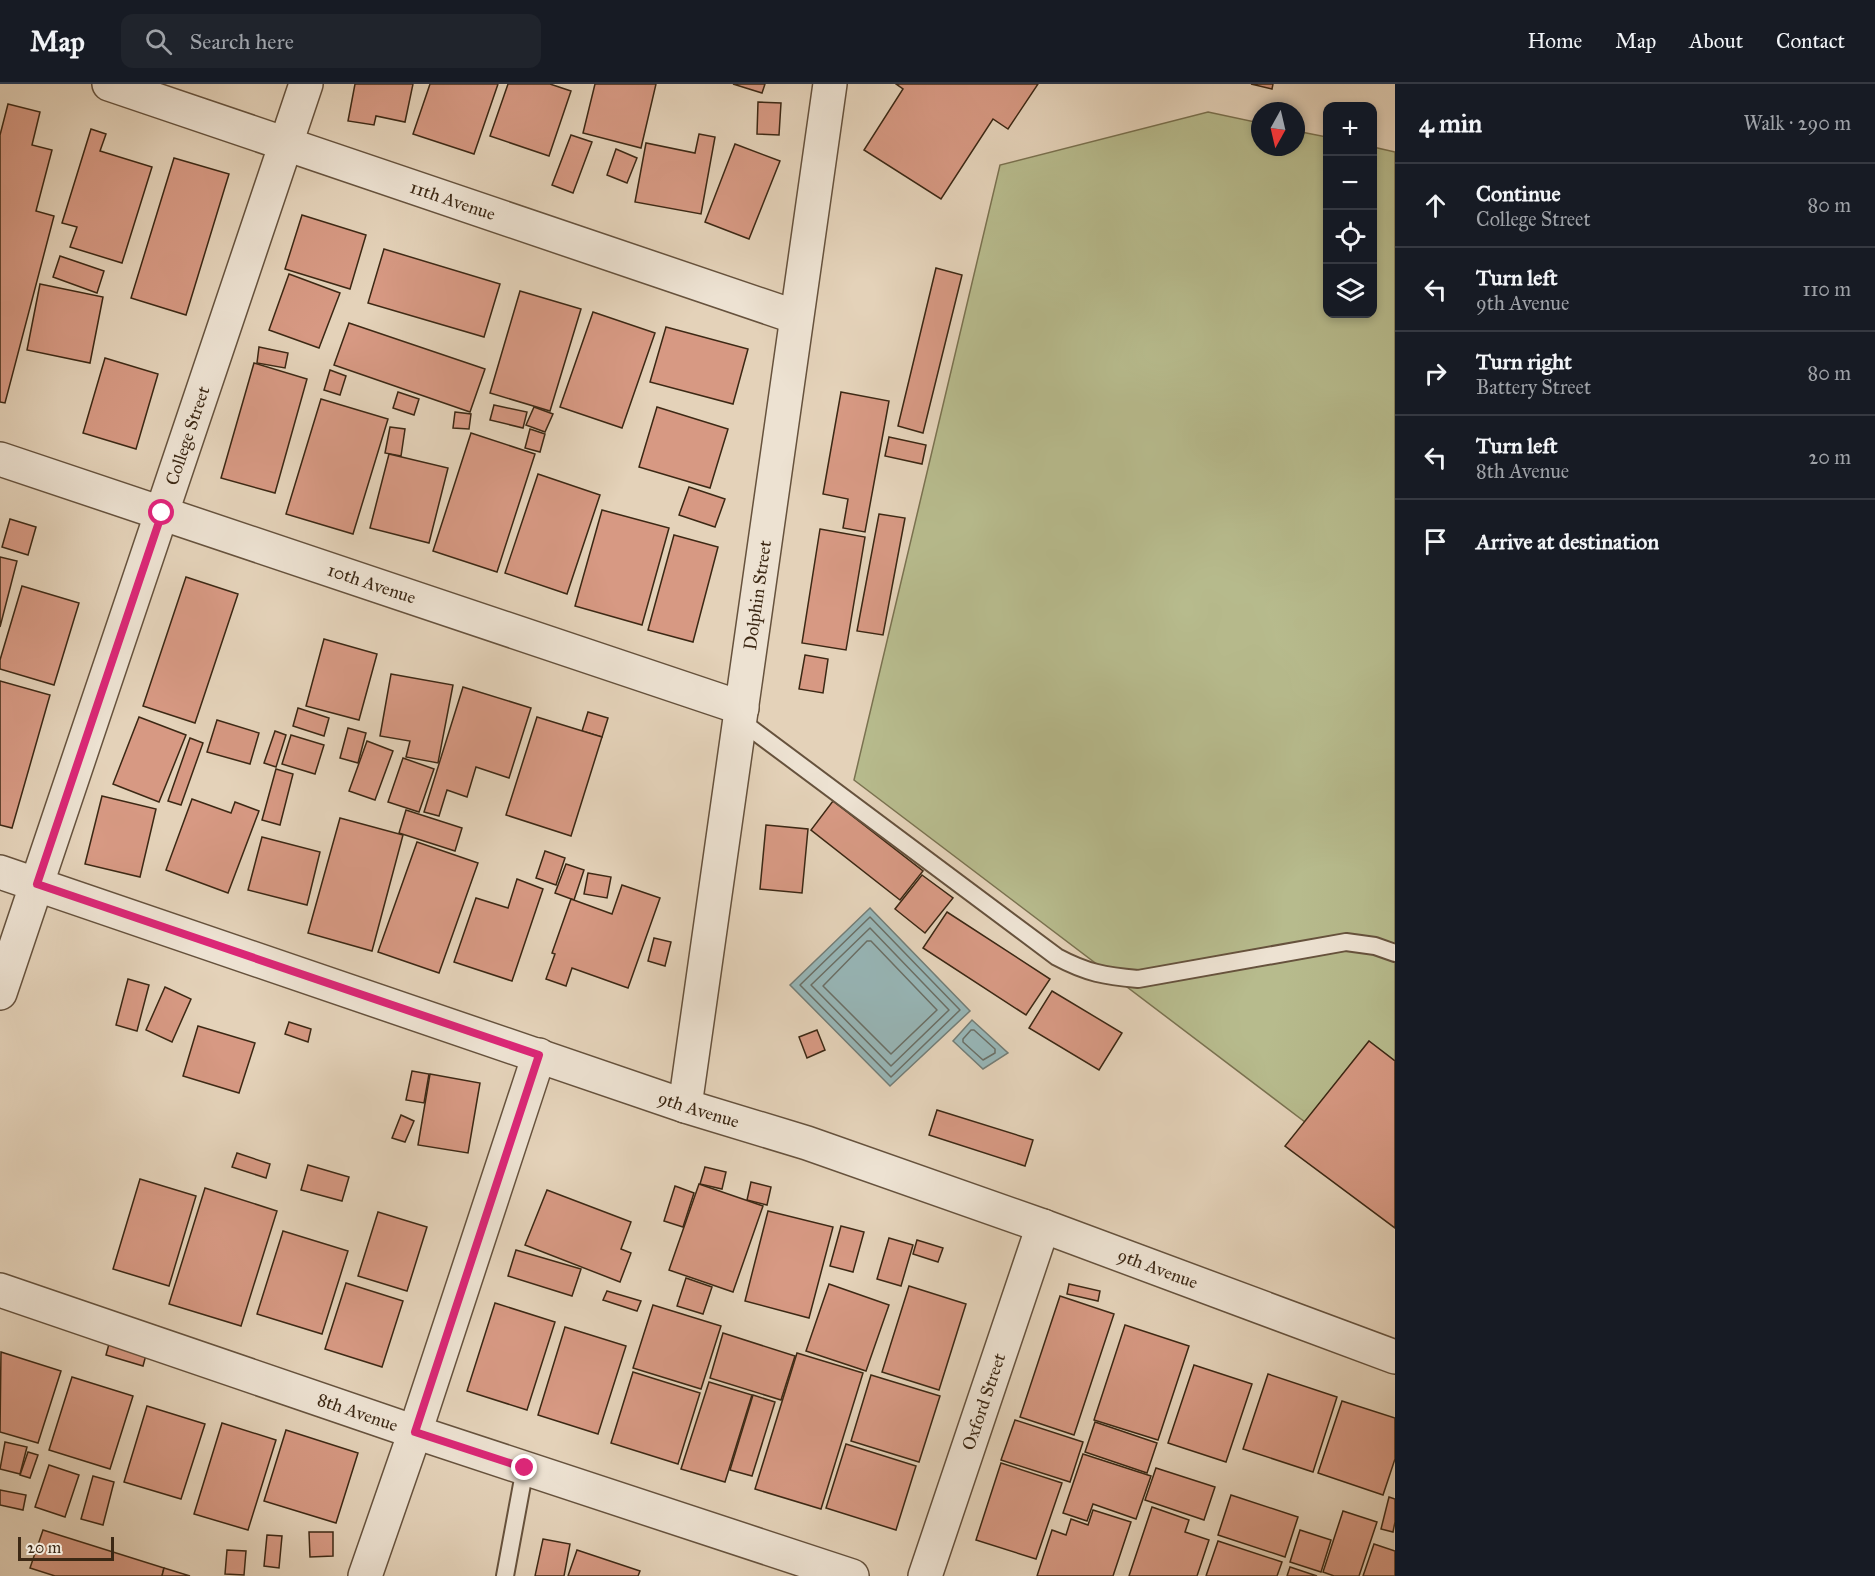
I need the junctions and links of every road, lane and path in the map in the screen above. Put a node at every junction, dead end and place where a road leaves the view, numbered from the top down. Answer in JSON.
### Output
{"nodes":[{"id":1,"x":109,"y":84,"type":"edge"},
{"id":2,"x":306,"y":84,"type":"edge"},
{"id":3,"x":830,"y":84,"type":"edge"},
{"id":4,"x":286,"y":144,"type":"junction"},
{"id":5,"x":796,"y":317,"type":"junction"},
{"id":6,"x":0,"y":459,"type":"edge"},
{"id":7,"x":162,"y":513,"type":"junction"},
{"id":8,"x":742,"y":715,"type":"junction"},
{"id":9,"x":0,"y":872,"type":"edge"},
{"id":10,"x":37,"y":884,"type":"junction"},
{"id":11,"x":1395,"y":953,"type":"edge"},
{"id":12,"x":0,"y":993,"type":"edge"},
{"id":13,"x":539,"y":1055,"type":"junction"},
{"id":14,"x":685,"y":1106,"type":"junction"},
{"id":15,"x":1043,"y":1226,"type":"junction"},
{"id":16,"x":0,"y":1290,"type":"edge"},
{"id":17,"x":1395,"y":1357,"type":"edge"},
{"id":18,"x":415,"y":1432,"type":"junction"},
{"id":19,"x":525,"y":1468,"type":"junction"},
{"id":20,"x":364,"y":1576,"type":"edge"},
{"id":21,"x":506,"y":1576,"type":"edge"},
{"id":22,"x":852,"y":1576,"type":"edge"},
{"id":23,"x":925,"y":1576,"type":"edge"}],
"edges":[{"from":1,"to":4,"type":"street","name":"11th Avenue"},
{"from":2,"to":4,"type":"street","name":"College Street"},
{"from":3,"to":5,"type":"street","name":"Dolphin Street"},
{"from":4,"to":5,"type":"street","name":"11th Avenue"},
{"from":4,"to":7,"type":"street","name":"College Street"},
{"from":5,"to":8,"type":"street","name":"Dolphin Street"},
{"from":6,"to":7,"type":"street","name":"10th Avenue"},
{"from":7,"to":8,"type":"street","name":"10th Avenue"},
{"from":7,"to":10,"type":"street","name":"College Street"},
{"from":8,"to":11,"type":"lane"},
{"from":8,"to":14,"type":"street","name":"Dolphin Street"},
{"from":9,"to":10,"type":"street","name":"9th Avenue"},
{"from":10,"to":12,"type":"street","name":"College Street"},
{"from":10,"to":13,"type":"street","name":"9th Avenue"},
{"from":13,"to":14,"type":"street","name":"9th Avenue"},
{"from":13,"to":18,"type":"street"},
{"from":14,"to":15,"type":"street","name":"9th Avenue"},
{"from":15,"to":17,"type":"street","name":"9th Avenue"},
{"from":15,"to":23,"type":"street","name":"Oxford Street"},
{"from":16,"to":18,"type":"street","name":"8th Avenue"},
{"from":18,"to":19,"type":"street","name":"8th Avenue"},
{"from":18,"to":20,"type":"street"},
{"from":19,"to":21,"type":"lane"},
{"from":19,"to":22,"type":"street","name":"8th Avenue"}]}
